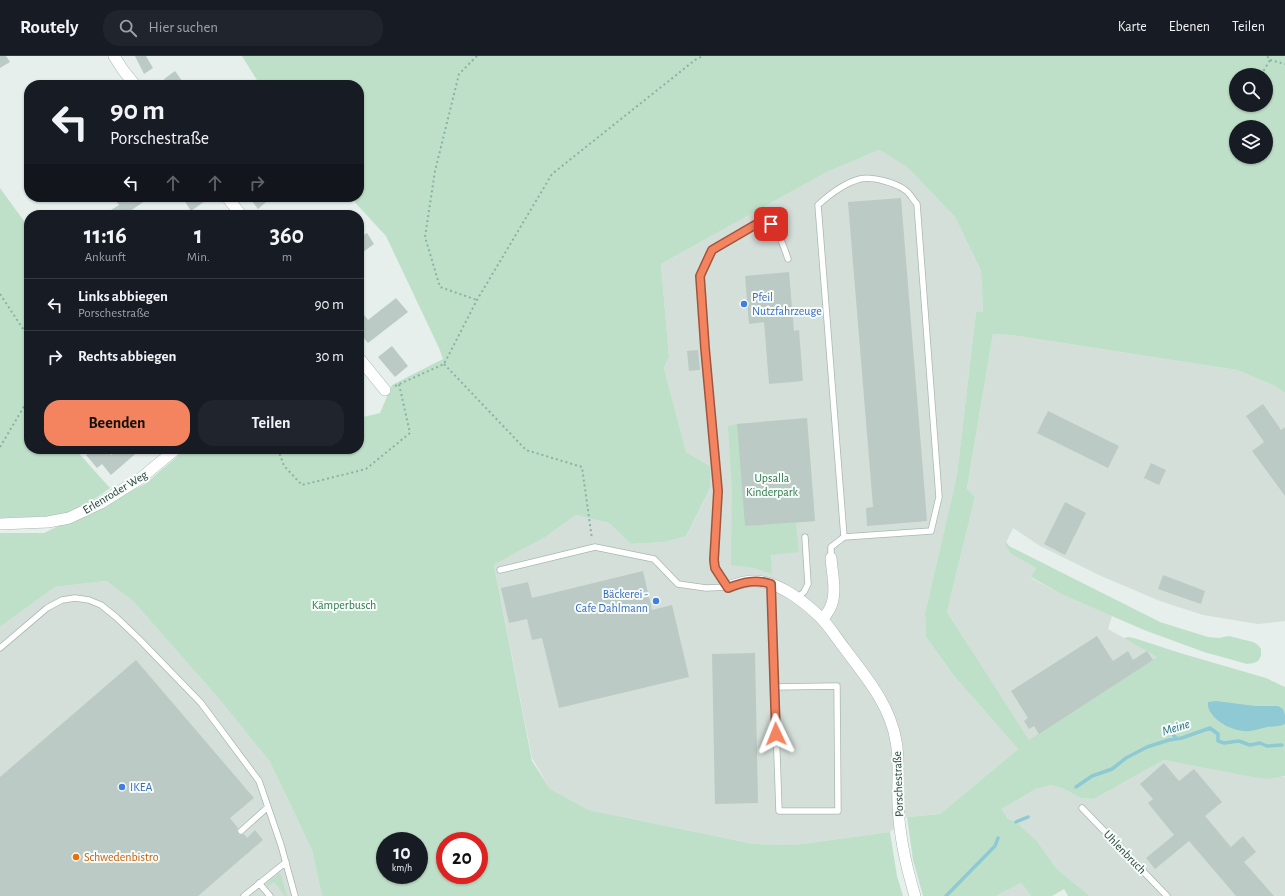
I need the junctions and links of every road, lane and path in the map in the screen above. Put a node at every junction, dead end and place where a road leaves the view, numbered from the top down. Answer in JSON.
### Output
{"nodes":[{"id":1,"x":114,"y":56,"type":"edge"},
{"id":2,"x":477,"y":56,"type":"edge"},
{"id":3,"x":703,"y":56,"type":"edge"},
{"id":4,"x":1267,"y":56,"type":"edge"},
{"id":5,"x":1270,"y":60,"type":"junction"},
{"id":6,"x":1285,"y":64,"type":"edge"},
{"id":7,"x":1265,"y":68,"type":"edge"},
{"id":8,"x":131,"y":80,"type":"edge"},
{"id":9,"x":231,"y":202,"type":"edge"},
{"id":10,"x":237,"y":210,"type":"edge"},
{"id":11,"x":788,"y":259,"type":"dead end"},
{"id":12,"x":0,"y":294,"type":"edge"},
{"id":13,"x":477,"y":300,"type":"junction"},
{"id":14,"x":24,"y":330,"type":"edge"},
{"id":15,"x":364,"y":364,"type":"edge"},
{"id":16,"x":444,"y":364,"type":"junction"},
{"id":17,"x":399,"y":384,"type":"junction"},
{"id":18,"x":385,"y":390,"type":"joint"},
{"id":19,"x":24,"y":406,"type":"edge"},
{"id":20,"x":0,"y":447,"type":"edge"},
{"id":21,"x":170,"y":454,"type":"edge"},
{"id":22,"x":280,"y":454,"type":"edge"},
{"id":23,"x":0,"y":524,"type":"edge"},
{"id":24,"x":804,"y":537,"type":"dead end"},
{"id":25,"x":844,"y":537,"type":"junction"},
{"id":26,"x":593,"y":548,"type":"junction"},
{"id":27,"x":831,"y":558,"type":"joint"},
{"id":28,"x":500,"y":570,"type":"dead end"},
{"id":29,"x":771,"y":584,"type":"junction"},
{"id":30,"x":728,"y":588,"type":"junction"},
{"id":31,"x":798,"y":597,"type":"junction"},
{"id":32,"x":823,"y":619,"type":"junction"},
{"id":33,"x":0,"y":648,"type":"edge"},
{"id":34,"x":774,"y":687,"type":"junction"},
{"id":35,"x":268,"y":807,"type":"junction"},
{"id":36,"x":1082,"y":808,"type":"dead end"},
{"id":37,"x":241,"y":831,"type":"dead end"},
{"id":38,"x":286,"y":862,"type":"junction"},
{"id":39,"x":259,"y":883,"type":"junction"},
{"id":40,"x":244,"y":896,"type":"edge"},
{"id":41,"x":270,"y":896,"type":"edge"},
{"id":42,"x":295,"y":896,"type":"edge"},
{"id":43,"x":915,"y":896,"type":"edge"},
{"id":44,"x":1167,"y":896,"type":"edge"}],
"edges":[{"from":1,"to":8,"type":"street"},
{"from":2,"to":13,"type":"path"},
{"from":3,"to":13,"type":"path"},
{"from":4,"to":5,"type":"path"},
{"from":5,"to":6,"type":"path"},
{"from":5,"to":7,"type":"path"},
{"from":9,"to":10,"type":"street"},
{"from":11,"to":30,"type":"lane"},
{"from":12,"to":14,"type":"path"},
{"from":13,"to":16,"type":"path"},
{"from":15,"to":18,"type":"street"},
{"from":16,"to":17,"type":"path"},
{"from":16,"to":26,"type":"path"},
{"from":17,"to":18,"type":"path"},
{"from":17,"to":22,"type":"path"},
{"from":19,"to":20,"type":"path"},
{"from":21,"to":23,"type":"street","name":"Erlenroder Weg"},
{"from":24,"to":31,"type":"lane"},
{"from":25,"to":25,"type":"lane"},
{"from":25,"to":27,"type":"lane"},
{"from":26,"to":28,"type":"lane"},
{"from":26,"to":30,"type":"lane"},
{"from":27,"to":32,"type":"street"},
{"from":29,"to":30,"type":"street","name":"Porschestraße"},
{"from":29,"to":31,"type":"street","name":"Porschestraße"},
{"from":29,"to":34,"type":"lane"},
{"from":31,"to":32,"type":"street","name":"Porschestraße"},
{"from":32,"to":43,"type":"street","name":"Porschestraße"},
{"from":33,"to":35,"type":"lane"},
{"from":34,"to":34,"type":"lane"},
{"from":35,"to":37,"type":"lane"},
{"from":35,"to":38,"type":"lane"},
{"from":36,"to":44,"type":"lane","name":"Uhlenbruch"},
{"from":38,"to":39,"type":"lane"},
{"from":38,"to":42,"type":"lane"},
{"from":39,"to":40,"type":"lane"},
{"from":39,"to":41,"type":"lane"}]}
